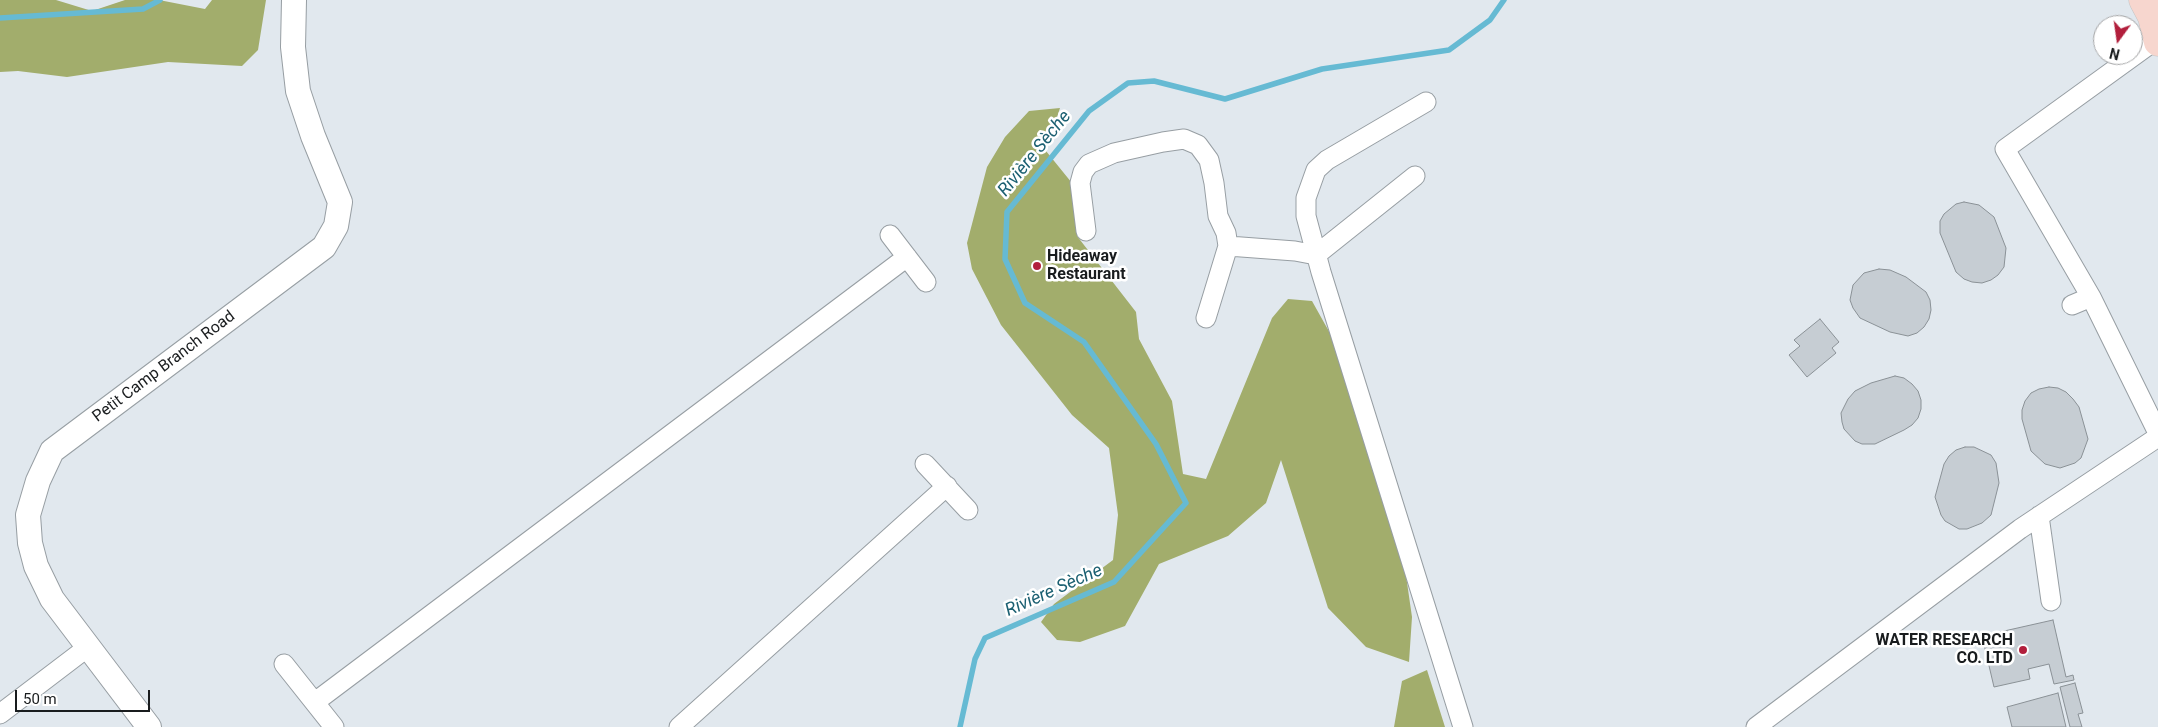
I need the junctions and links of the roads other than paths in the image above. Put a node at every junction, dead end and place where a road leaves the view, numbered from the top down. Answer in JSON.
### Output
{"nodes":[{"id":1,"x":294,"y":0,"type":"edge"},
{"id":2,"x":2143,"y":0,"type":"edge"},
{"id":3,"x":2158,"y":40,"type":"edge"},
{"id":4,"x":1426,"y":102,"type":"dead end"},
{"id":5,"x":1415,"y":176,"type":"dead end"},
{"id":6,"x":1086,"y":231,"type":"dead end"},
{"id":7,"x":890,"y":235,"type":"dead end"},
{"id":8,"x":1228,"y":246,"type":"junction"},
{"id":9,"x":1316,"y":255,"type":"junction"},
{"id":10,"x":907,"y":257,"type":"junction"},
{"id":11,"x":926,"y":282,"type":"dead end"},
{"id":12,"x":2091,"y":296,"type":"junction"},
{"id":13,"x":2072,"y":305,"type":"dead end"},
{"id":14,"x":1206,"y":318,"type":"dead end"},
{"id":15,"x":2158,"y":433,"type":"edge"},
{"id":16,"x":2158,"y":437,"type":"edge"},
{"id":17,"x":925,"y":464,"type":"dead end"},
{"id":18,"x":947,"y":486,"type":"junction"},
{"id":19,"x":968,"y":510,"type":"dead end"},
{"id":20,"x":2039,"y":516,"type":"junction"},
{"id":21,"x":2051,"y":601,"type":"dead end"},
{"id":22,"x":88,"y":647,"type":"junction"},
{"id":23,"x":284,"y":664,"type":"dead end"},
{"id":24,"x":315,"y":702,"type":"junction"},
{"id":25,"x":0,"y":714,"type":"edge"},
{"id":26,"x":684,"y":726,"type":"edge"},
{"id":27,"x":149,"y":727,"type":"edge"},
{"id":28,"x":334,"y":727,"type":"edge"},
{"id":29,"x":1463,"y":727,"type":"edge"},
{"id":30,"x":1756,"y":727,"type":"edge"}],
"edges":[{"from":1,"to":22,"type":"street","name":"Petit Camp Branch Road"},
{"from":2,"to":3,"type":"highway"},
{"from":3,"to":12,"type":"street"},
{"from":4,"to":9,"type":"street"},
{"from":5,"to":9,"type":"street"},
{"from":6,"to":8,"type":"street"},
{"from":7,"to":10,"type":"street"},
{"from":8,"to":9,"type":"street"},
{"from":8,"to":14,"type":"street"},
{"from":9,"to":29,"type":"street"},
{"from":10,"to":11,"type":"street"},
{"from":10,"to":24,"type":"street"},
{"from":12,"to":13,"type":"street"},
{"from":12,"to":15,"type":"street"},
{"from":16,"to":20,"type":"street"},
{"from":17,"to":18,"type":"street"},
{"from":18,"to":19,"type":"street"},
{"from":18,"to":26,"type":"street"},
{"from":20,"to":21,"type":"street"},
{"from":20,"to":30,"type":"street"},
{"from":22,"to":25,"type":"street"},
{"from":22,"to":27,"type":"street","name":"Petit Camp Branch Road"},
{"from":23,"to":24,"type":"street"},
{"from":24,"to":28,"type":"street"}]}
